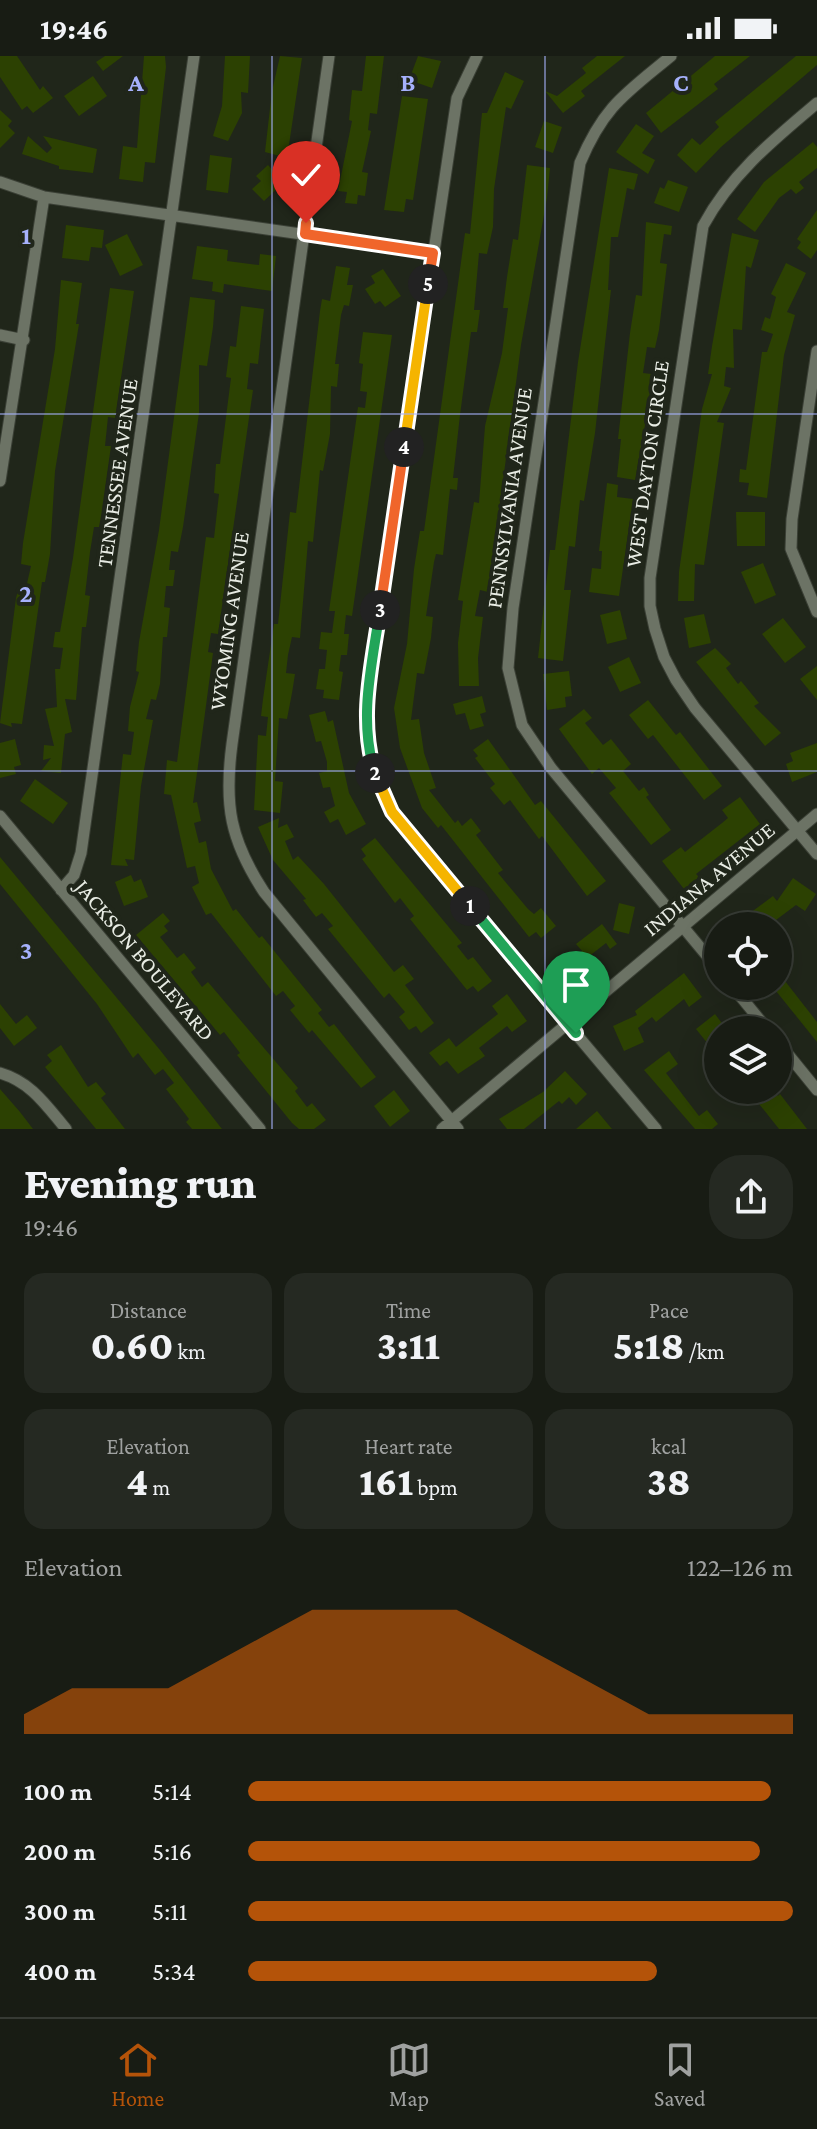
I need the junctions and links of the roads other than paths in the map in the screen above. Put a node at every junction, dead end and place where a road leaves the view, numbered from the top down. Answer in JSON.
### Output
{"nodes":[{"id":1,"x":194,"y":56,"type":"edge"},
{"id":2,"x":329,"y":56,"type":"edge"},
{"id":3,"x":477,"y":56,"type":"edge"},
{"id":4,"x":671,"y":56,"type":"edge"},
{"id":5,"x":817,"y":103,"type":"edge"},
{"id":6,"x":0,"y":182,"type":"edge"},
{"id":7,"x":44,"y":197,"type":"junction"},
{"id":8,"x":174,"y":215,"type":"junction"},
{"id":9,"x":305,"y":234,"type":"junction"},
{"id":10,"x":433,"y":253,"type":"junction"},
{"id":11,"x":0,"y":335,"type":"edge"},
{"id":12,"x":24,"y":340,"type":"junction"},
{"id":13,"x":817,"y":351,"type":"edge"},
{"id":14,"x":0,"y":481,"type":"edge"},
{"id":15,"x":817,"y":612,"type":"edge"},
{"id":16,"x":817,"y":814,"type":"edge"},
{"id":17,"x":0,"y":816,"type":"edge"},
{"id":18,"x":797,"y":830,"type":"junction"},
{"id":19,"x":817,"y":854,"type":"edge"},
{"id":20,"x":61,"y":890,"type":"junction"},
{"id":21,"x":683,"y":927,"type":"junction"},
{"id":22,"x":704,"y":952,"type":"edge"},
{"id":23,"x":743,"y":1000,"type":"edge"},
{"id":24,"x":757,"y":1016,"type":"edge"},
{"id":25,"x":568,"y":1023,"type":"junction"},
{"id":26,"x":792,"y":1059,"type":"edge"},
{"id":27,"x":0,"y":1073,"type":"edge"},
{"id":28,"x":817,"y":1090,"type":"edge"},
{"id":29,"x":451,"y":1126,"type":"edge"},
{"id":30,"x":66,"y":1129,"type":"edge"},
{"id":31,"x":260,"y":1129,"type":"edge"},
{"id":32,"x":656,"y":1129,"type":"edge"}],
"edges":[{"from":1,"to":8,"type":"street","name":"TENNESSEE AVENUE"},
{"from":2,"to":9,"type":"street","name":"WYOMING AVENUE"},
{"from":3,"to":10,"type":"street"},
{"from":4,"to":21,"type":"street","name":"PENNSYLVANIA AVENUE"},
{"from":5,"to":18,"type":"street","name":"WEST DAYTON CIRCLE"},
{"from":6,"to":7,"type":"street"},
{"from":7,"to":8,"type":"street"},
{"from":7,"to":12,"type":"street"},
{"from":8,"to":9,"type":"street"},
{"from":8,"to":20,"type":"street","name":"TENNESSEE AVENUE"},
{"from":9,"to":10,"type":"street"},
{"from":9,"to":29,"type":"street","name":"WYOMING AVENUE"},
{"from":10,"to":25,"type":"street"},
{"from":11,"to":12,"type":"street"},
{"from":12,"to":14,"type":"street"},
{"from":13,"to":15,"type":"street"},
{"from":16,"to":18,"type":"street","name":"INDIANA AVENUE"},
{"from":17,"to":20,"type":"street","name":"JACKSON BOULEVARD"},
{"from":18,"to":19,"type":"street","name":"WEST DAYTON CIRCLE"},
{"from":18,"to":21,"type":"street","name":"INDIANA AVENUE"},
{"from":20,"to":31,"type":"street","name":"JACKSON BOULEVARD"},
{"from":21,"to":22,"type":"street","name":"PENNSYLVANIA AVENUE"},
{"from":21,"to":25,"type":"street","name":"INDIANA AVENUE"},
{"from":23,"to":24,"type":"street"},
{"from":25,"to":29,"type":"street","name":"INDIANA AVENUE"},
{"from":25,"to":32,"type":"street"},
{"from":26,"to":28,"type":"street"},
{"from":27,"to":30,"type":"street"}]}
